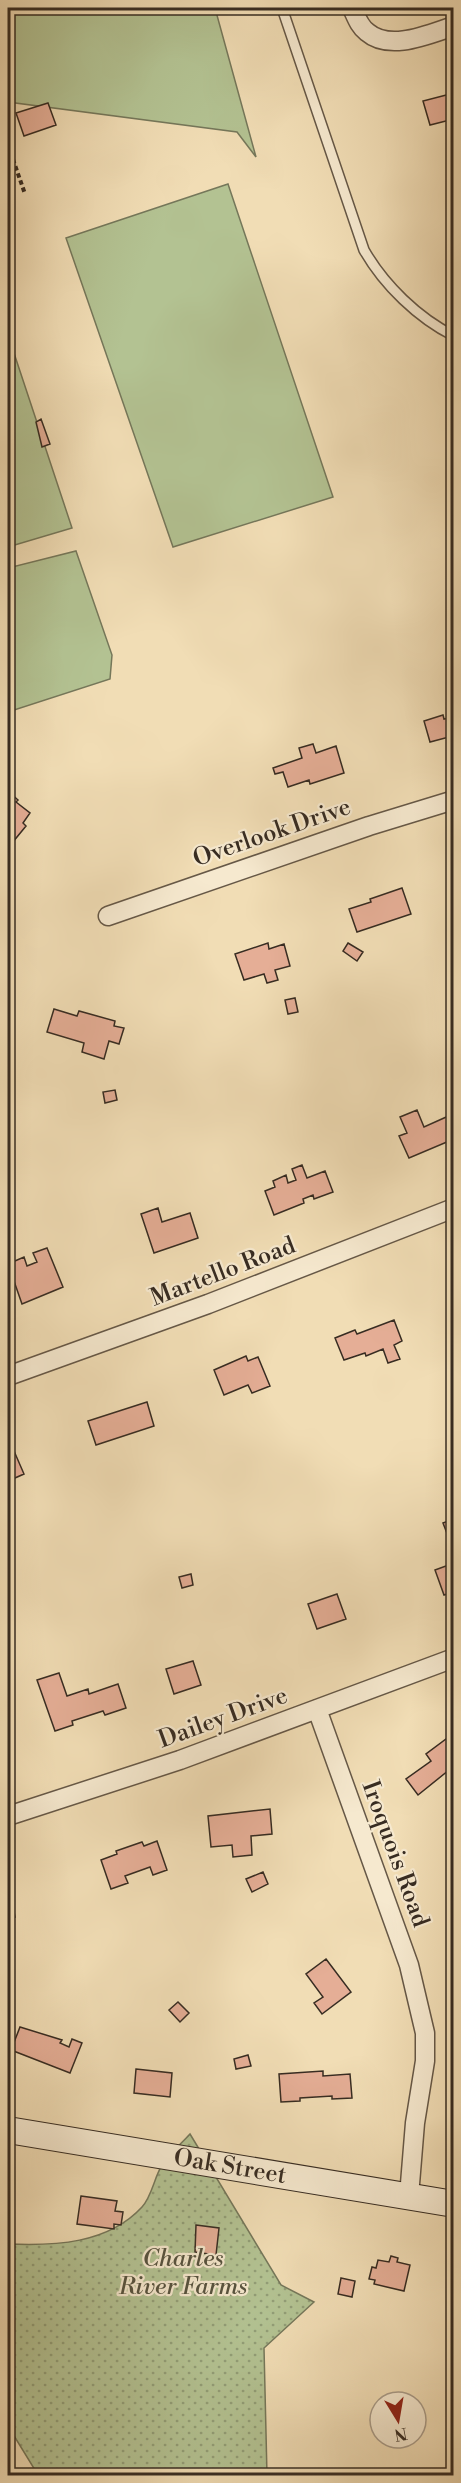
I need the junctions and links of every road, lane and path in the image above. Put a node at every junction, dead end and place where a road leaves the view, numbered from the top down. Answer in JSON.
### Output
{"nodes":[{"id":1,"x":282,"y":8,"type":"edge"},
{"id":2,"x":352,"y":8,"type":"edge"},
{"id":3,"x":453,"y":26,"type":"edge"},
{"id":4,"x":8,"y":145,"type":"edge"},
{"id":5,"x":8,"y":163,"type":"edge"},
{"id":6,"x":15,"y":165,"type":"junction"},
{"id":7,"x":25,"y":194,"type":"dead end"},
{"id":8,"x":453,"y":336,"type":"edge"},
{"id":9,"x":453,"y":800,"type":"edge"},
{"id":10,"x":108,"y":916,"type":"dead end"},
{"id":11,"x":453,"y":1208,"type":"edge"},
{"id":12,"x":8,"y":1376,"type":"edge"},
{"id":13,"x":453,"y":1658,"type":"edge"},
{"id":14,"x":317,"y":1709,"type":"junction"},
{"id":15,"x":8,"y":1816,"type":"edge"},
{"id":16,"x":8,"y":2130,"type":"edge"},
{"id":17,"x":409,"y":2196,"type":"junction"},
{"id":18,"x":453,"y":2204,"type":"edge"}],
"edges":[{"from":1,"to":8,"type":"lane"},
{"from":2,"to":3,"type":"street"},
{"from":4,"to":6,"type":"path"},
{"from":5,"to":6,"type":"path"},
{"from":6,"to":7,"type":"path"},
{"from":9,"to":10,"type":"street","name":"Overlook Drive"},
{"from":11,"to":12,"type":"street","name":"Martello Road"},
{"from":13,"to":14,"type":"street","name":"Dailey Drive"},
{"from":14,"to":15,"type":"street","name":"Dailey Drive"},
{"from":14,"to":17,"type":"street","name":"Iroquois Road"},
{"from":16,"to":17,"type":"main road","name":"Oak Street"},
{"from":17,"to":18,"type":"main road","name":"Oak Street"}]}
